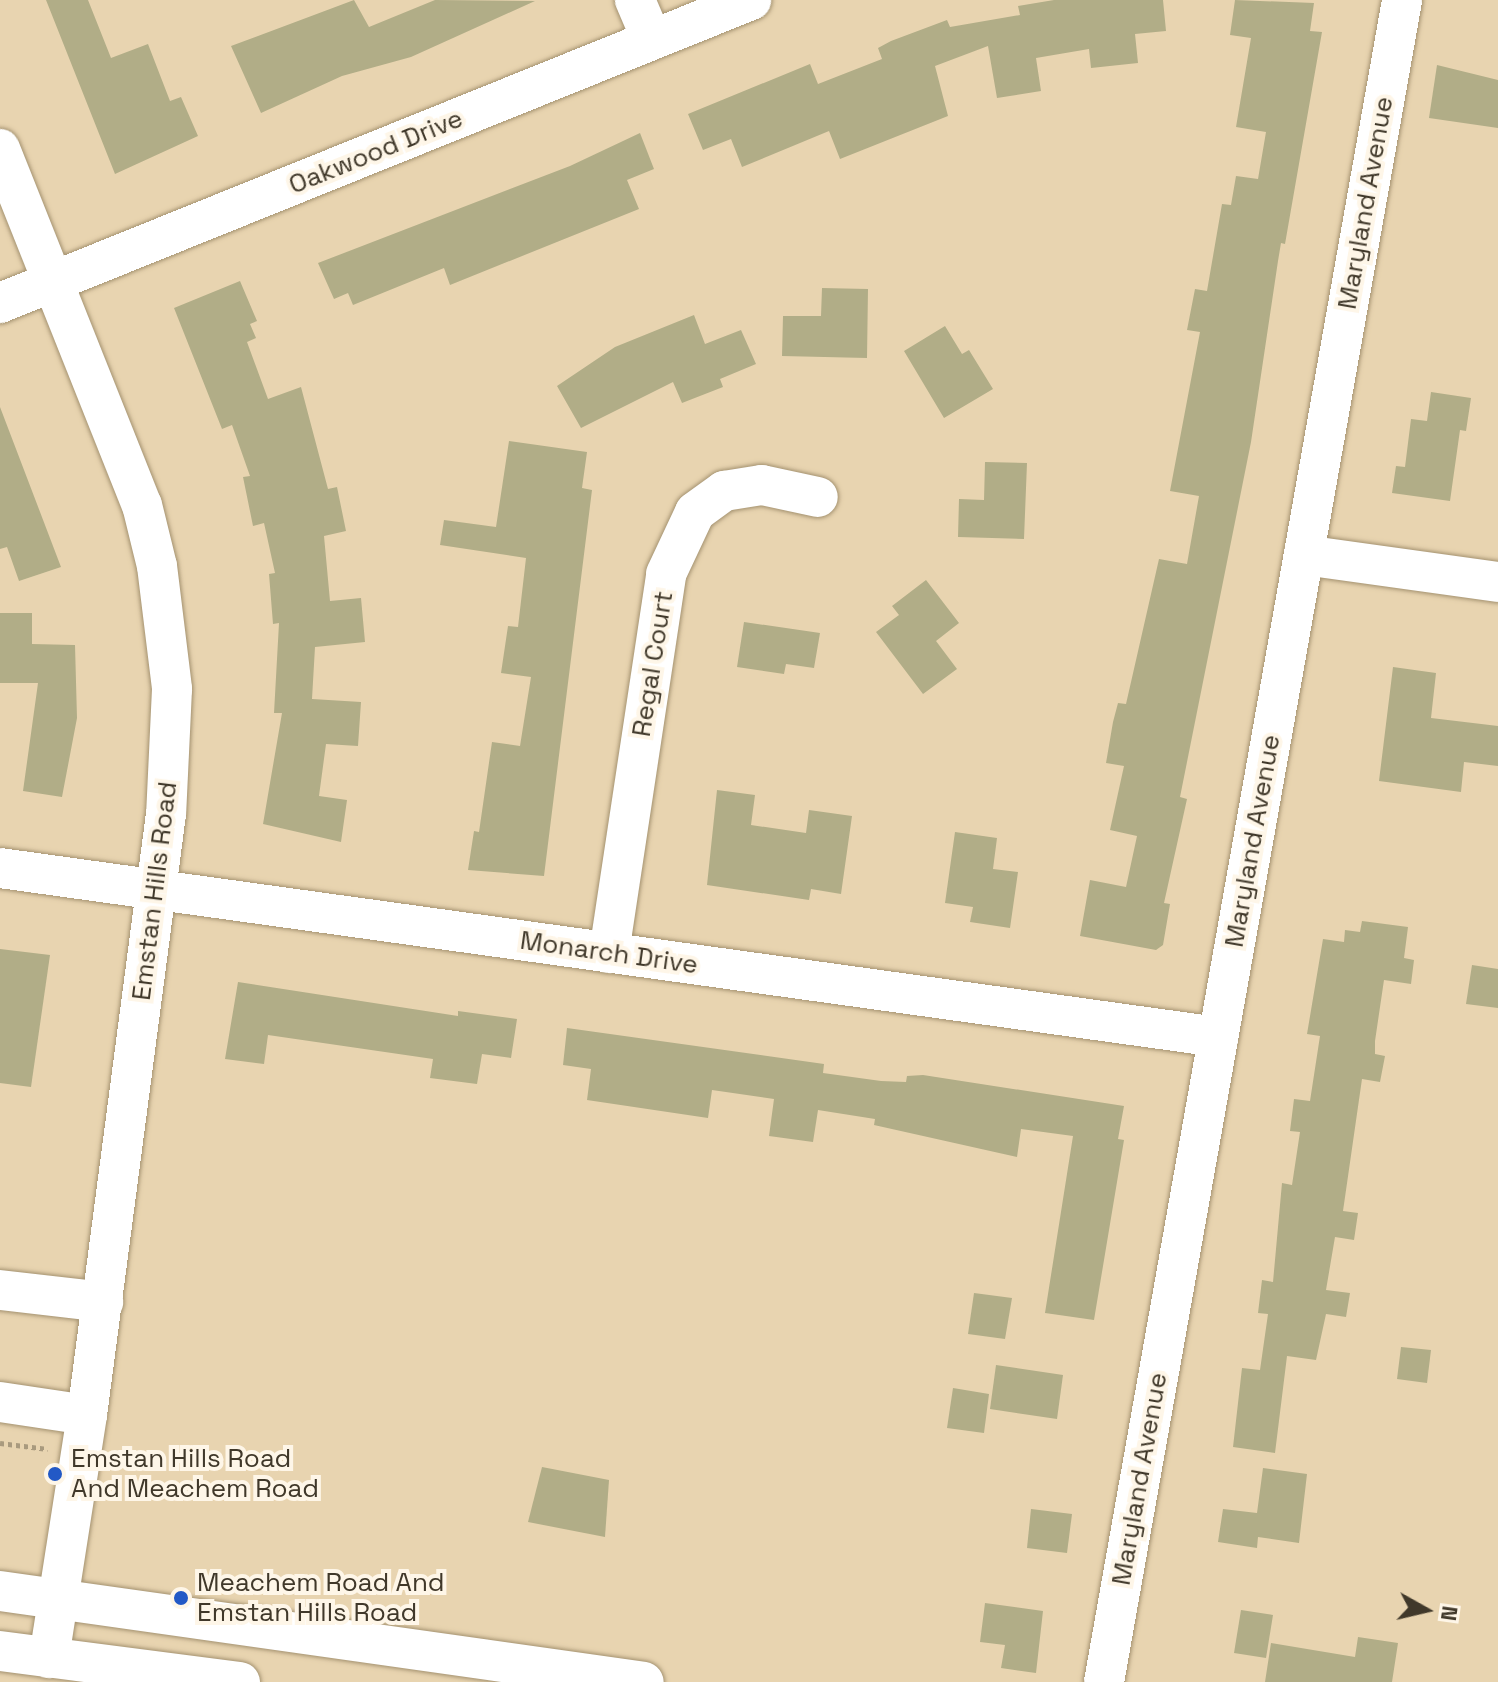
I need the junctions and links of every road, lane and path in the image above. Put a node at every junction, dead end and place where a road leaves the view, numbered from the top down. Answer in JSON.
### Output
{"nodes":[{"id":1,"x":635,"y":0,"type":"edge"},
{"id":2,"x":751,"y":0,"type":"edge"},
{"id":3,"x":1402,"y":0,"type":"edge"},
{"id":4,"x":652,"y":40,"type":"junction"},
{"id":5,"x":0,"y":149,"type":"edge"},
{"id":6,"x":54,"y":283,"type":"junction"},
{"id":7,"x":0,"y":303,"type":"edge"},
{"id":8,"x":818,"y":497,"type":"dead end"},
{"id":9,"x":1304,"y":555,"type":"junction"},
{"id":10,"x":1498,"y":582,"type":"edge"},
{"id":11,"x":0,"y":868,"type":"edge"},
{"id":12,"x":156,"y":890,"type":"junction"},
{"id":13,"x":609,"y":953,"type":"junction"},
{"id":14,"x":1218,"y":1037,"type":"junction"},
{"id":15,"x":0,"y":1290,"type":"edge"},
{"id":16,"x":103,"y":1302,"type":"junction"},
{"id":17,"x":0,"y":1402,"type":"edge"},
{"id":18,"x":84,"y":1434,"type":"junction"},
{"id":19,"x":0,"y":1443,"type":"edge"},
{"id":20,"x":0,"y":1591,"type":"edge"},
{"id":21,"x":57,"y":1598,"type":"junction"},
{"id":22,"x":0,"y":1651,"type":"edge"},
{"id":23,"x":49,"y":1658,"type":"junction"},
{"id":24,"x":548,"y":1676,"type":"edge"},
{"id":25,"x":240,"y":1682,"type":"edge"},
{"id":26,"x":644,"y":1682,"type":"edge"},
{"id":27,"x":1104,"y":1682,"type":"edge"}],
"edges":[{"from":1,"to":4,"type":"street"},
{"from":2,"to":4,"type":"street","name":"Oakwood Drive"},
{"from":3,"to":9,"type":"street","name":"Maryland Avenue"},
{"from":4,"to":6,"type":"street","name":"Oakwood Drive"},
{"from":5,"to":6,"type":"street","name":"Emstan Hills Road"},
{"from":6,"to":7,"type":"street","name":"Oakwood Drive"},
{"from":6,"to":12,"type":"street","name":"Emstan Hills Road"},
{"from":8,"to":13,"type":"street","name":"Regal Court"},
{"from":9,"to":10,"type":"street"},
{"from":9,"to":14,"type":"street","name":"Maryland Avenue"},
{"from":11,"to":12,"type":"street","name":"Monarch Drive"},
{"from":12,"to":13,"type":"street","name":"Monarch Drive"},
{"from":12,"to":16,"type":"street","name":"Emstan Hills Road"},
{"from":13,"to":14,"type":"street","name":"Monarch Drive"},
{"from":14,"to":27,"type":"street","name":"Maryland Avenue"},
{"from":15,"to":16,"type":"street"},
{"from":16,"to":18,"type":"street","name":"Emstan Hills Road"},
{"from":17,"to":18,"type":"street"},
{"from":18,"to":19,"type":"path"},
{"from":18,"to":21,"type":"street","name":"Emstan Hills Road"},
{"from":20,"to":21,"type":"street"},
{"from":21,"to":23,"type":"street","name":"Emstan Hills Road"},
{"from":21,"to":24,"type":"street"},
{"from":22,"to":23,"type":"street"},
{"from":23,"to":25,"type":"street"},
{"from":24,"to":26,"type":"street"}]}
